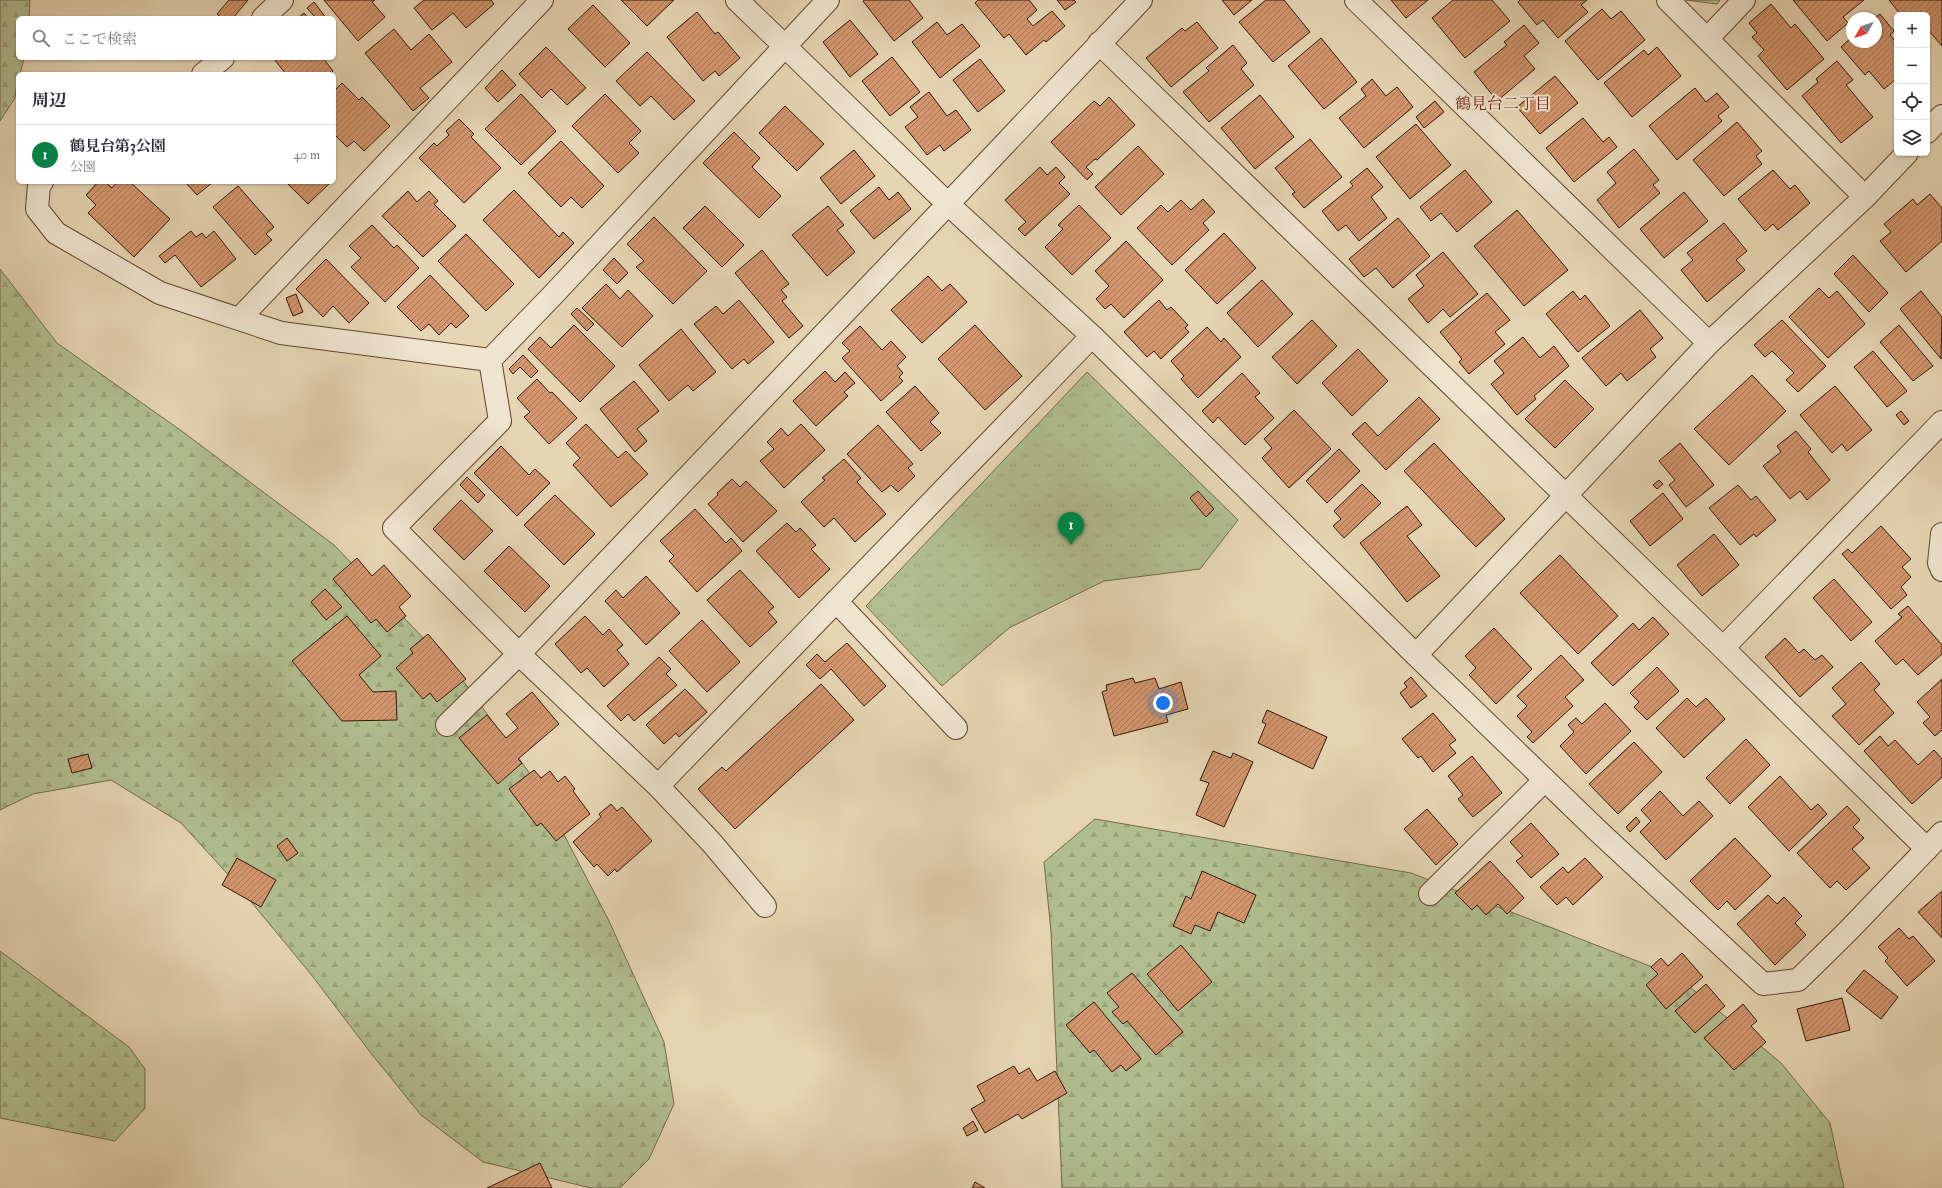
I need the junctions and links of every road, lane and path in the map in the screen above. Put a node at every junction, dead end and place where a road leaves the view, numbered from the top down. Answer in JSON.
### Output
{"nodes":[{"id":1,"x":282,"y":0,"type":"edge"},
{"id":2,"x":542,"y":0,"type":"edge"},
{"id":3,"x":737,"y":0,"type":"edge"},
{"id":4,"x":828,"y":0,"type":"edge"},
{"id":5,"x":1141,"y":0,"type":"edge"},
{"id":6,"x":1356,"y":0,"type":"edge"},
{"id":7,"x":1668,"y":0,"type":"edge"},
{"id":8,"x":1744,"y":0,"type":"edge"},
{"id":9,"x":265,"y":16,"type":"edge"},
{"id":10,"x":1708,"y":38,"type":"junction"},
{"id":11,"x":1099,"y":43,"type":"junction"},
{"id":12,"x":785,"y":45,"type":"junction"},
{"id":13,"x":220,"y":60,"type":"edge"},
{"id":14,"x":206,"y":72,"type":"edge"},
{"id":15,"x":1942,"y":116,"type":"edge"},
{"id":16,"x":1930,"y":129,"type":"edge"},
{"id":17,"x":1904,"y":156,"type":"edge"},
{"id":18,"x":39,"y":184,"type":"edge"},
{"id":19,"x":1865,"y":197,"type":"junction"},
{"id":20,"x":948,"y":204,"type":"junction"},
{"id":21,"x":240,"y":318,"type":"junction"},
{"id":22,"x":1092,"y":336,"type":"junction"},
{"id":23,"x":1709,"y":343,"type":"junction"},
{"id":24,"x":490,"y":360,"type":"junction"},
{"id":25,"x":1942,"y":422,"type":"edge"},
{"id":26,"x":1566,"y":496,"type":"junction"},
{"id":27,"x":1942,"y":534,"type":"edge"},
{"id":28,"x":1942,"y":570,"type":"edge"},
{"id":29,"x":836,"y":602,"type":"junction"},
{"id":30,"x":1723,"y":648,"type":"junction"},
{"id":31,"x":519,"y":654,"type":"junction"},
{"id":32,"x":1416,"y":655,"type":"junction"},
{"id":33,"x":447,"y":725,"type":"dead end"},
{"id":34,"x":956,"y":728,"type":"dead end"},
{"id":35,"x":1545,"y":780,"type":"junction"},
{"id":36,"x":658,"y":786,"type":"junction"},
{"id":37,"x":1942,"y":833,"type":"edge"},
{"id":38,"x":1927,"y":849,"type":"junction"},
{"id":39,"x":1430,"y":894,"type":"dead end"},
{"id":40,"x":765,"y":906,"type":"dead end"}],
"edges":[{"from":1,"to":9,"type":"street"},
{"from":2,"to":21,"type":"street"},
{"from":3,"to":12,"type":"street"},
{"from":4,"to":12,"type":"street"},
{"from":5,"to":11,"type":"street"},
{"from":6,"to":23,"type":"street"},
{"from":7,"to":10,"type":"street"},
{"from":8,"to":10,"type":"street"},
{"from":10,"to":19,"type":"street"},
{"from":11,"to":20,"type":"street"},
{"from":11,"to":26,"type":"street"},
{"from":12,"to":20,"type":"street"},
{"from":12,"to":24,"type":"street"},
{"from":13,"to":14,"type":"street"},
{"from":15,"to":16,"type":"street"},
{"from":17,"to":19,"type":"street"},
{"from":18,"to":21,"type":"street"},
{"from":19,"to":23,"type":"street"},
{"from":20,"to":22,"type":"street"},
{"from":20,"to":31,"type":"street"},
{"from":21,"to":24,"type":"street"},
{"from":22,"to":29,"type":"street"},
{"from":22,"to":32,"type":"street"},
{"from":23,"to":26,"type":"street"},
{"from":24,"to":31,"type":"street"},
{"from":25,"to":30,"type":"street"},
{"from":26,"to":30,"type":"street"},
{"from":26,"to":32,"type":"street"},
{"from":27,"to":28,"type":"street"},
{"from":29,"to":34,"type":"street"},
{"from":29,"to":36,"type":"street"},
{"from":30,"to":38,"type":"street"},
{"from":31,"to":33,"type":"street"},
{"from":31,"to":36,"type":"street"},
{"from":32,"to":35,"type":"street"},
{"from":35,"to":38,"type":"street"},
{"from":35,"to":39,"type":"street"},
{"from":36,"to":40,"type":"street"},
{"from":37,"to":38,"type":"street"}]}
